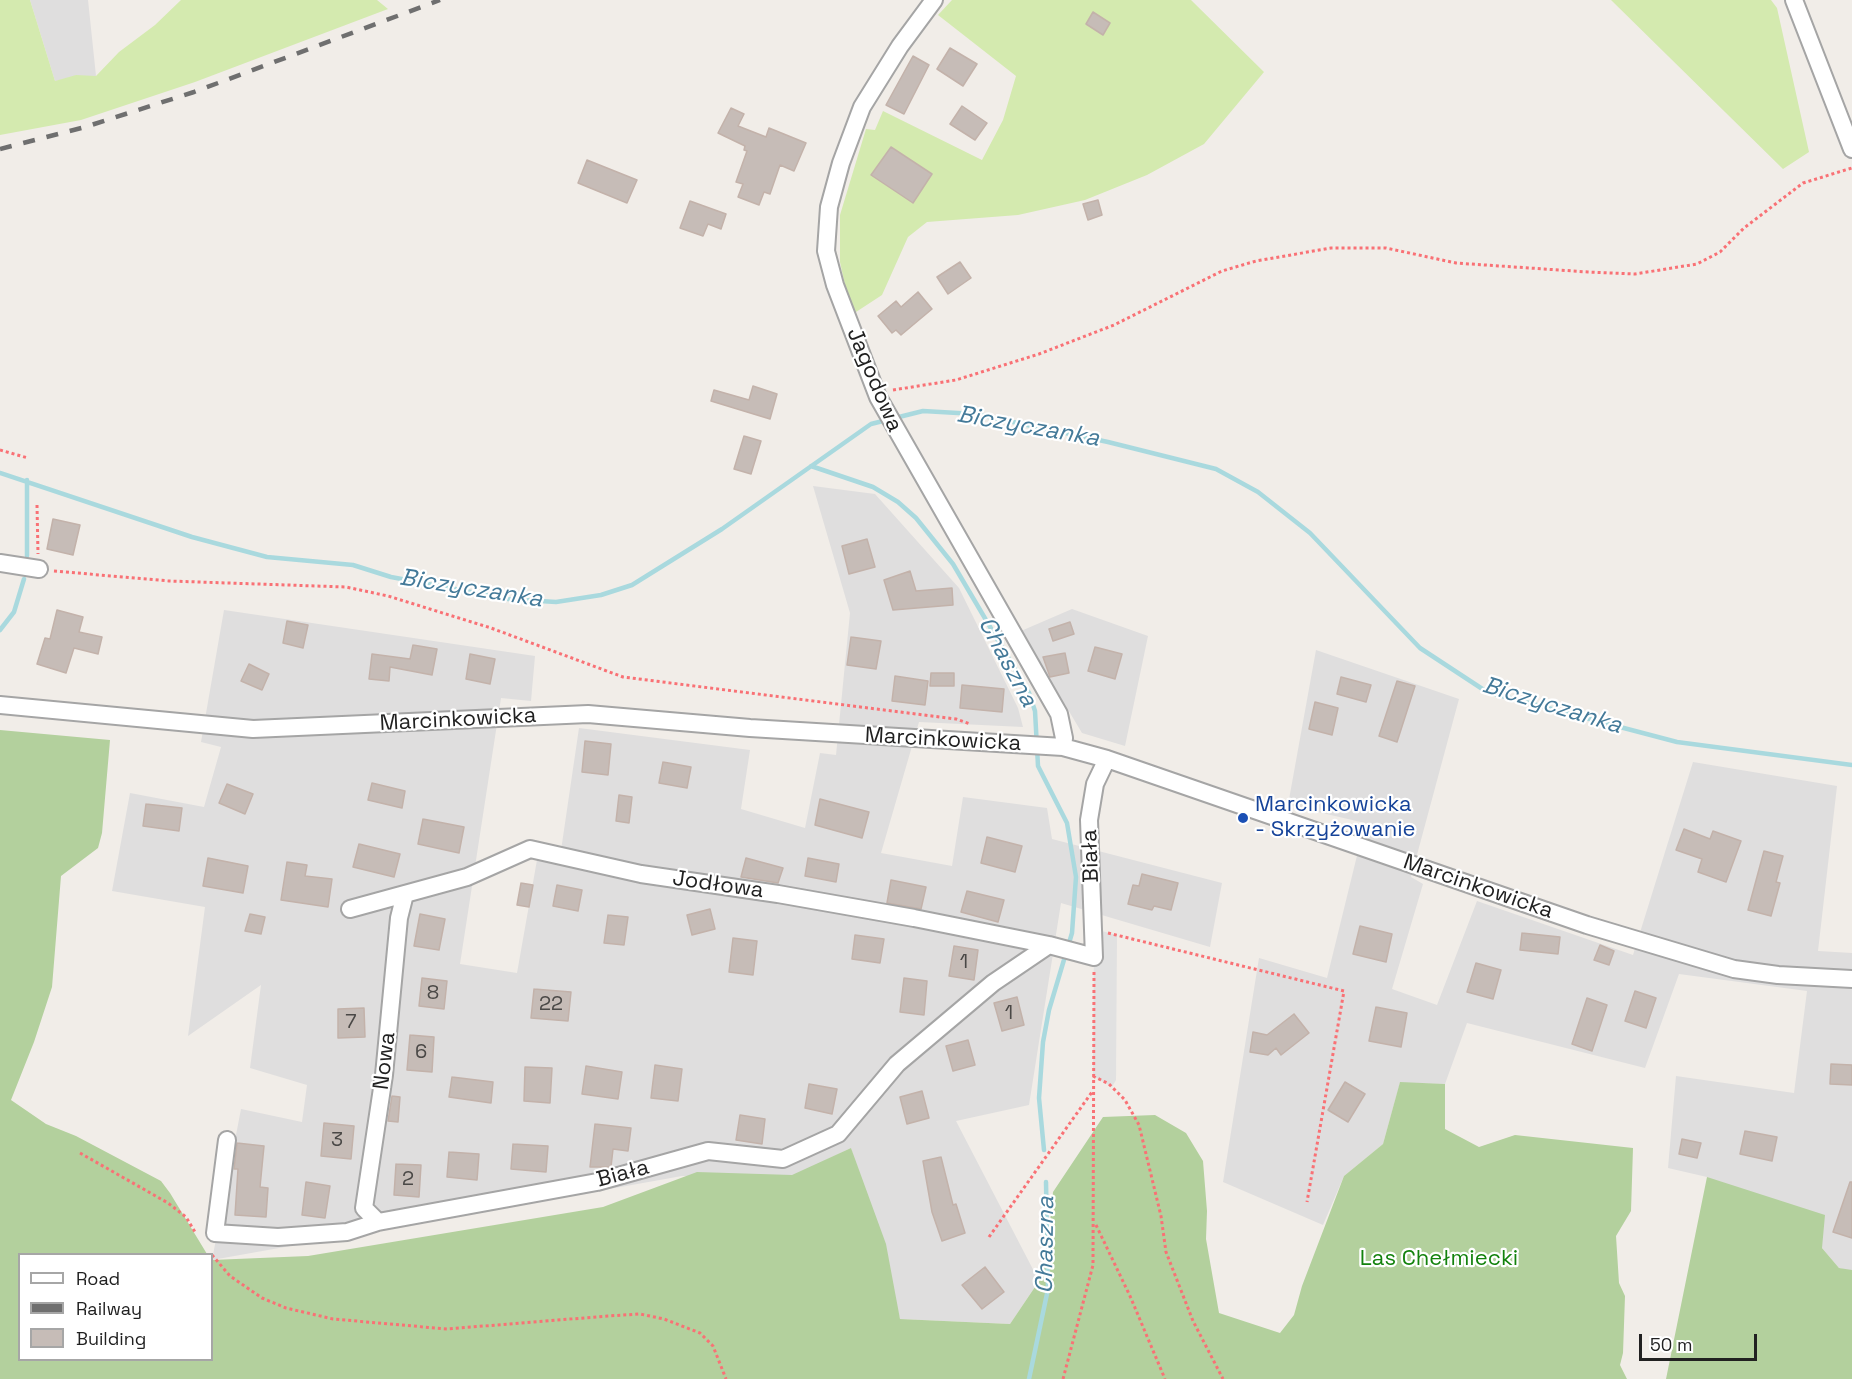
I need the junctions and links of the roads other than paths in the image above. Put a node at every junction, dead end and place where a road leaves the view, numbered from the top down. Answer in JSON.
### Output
{"nodes":[{"id":1,"x":933,"y":0,"type":"edge"},
{"id":2,"x":1794,"y":0,"type":"edge"},
{"id":3,"x":1852,"y":148,"type":"edge"},
{"id":4,"x":0,"y":563,"type":"edge"},
{"id":5,"x":39,"y":569,"type":"road end"},
{"id":6,"x":0,"y":705,"type":"edge"},
{"id":7,"x":1055,"y":746,"type":"junction"},
{"id":8,"x":1107,"y":759,"type":"junction"},
{"id":9,"x":405,"y":894,"type":"junction"},
{"id":10,"x":350,"y":909,"type":"dead end"},
{"id":11,"x":1063,"y":948,"type":"junction"},
{"id":12,"x":1094,"y":957,"type":"joint"},
{"id":13,"x":1852,"y":979,"type":"edge"},
{"id":14,"x":227,"y":1140,"type":"dead end"},
{"id":15,"x":378,"y":1221,"type":"junction"}],
"edges":[{"from":1,"to":7,"type":"street","name":"Jagodowa"},
{"from":2,"to":3,"type":"street"},
{"from":4,"to":5,"type":"street"},
{"from":6,"to":7,"type":"street","name":"Marcinkowicka"},
{"from":7,"to":8,"type":"street","name":"Marcinkowicka"},
{"from":8,"to":12,"type":"street","name":"Biała"},
{"from":8,"to":13,"type":"street","name":"Marcinkowicka"},
{"from":9,"to":10,"type":"street","name":"Jodłowa"},
{"from":9,"to":11,"type":"street","name":"Jodłowa"},
{"from":9,"to":15,"type":"street","name":"Nowa"},
{"from":11,"to":12,"type":"street","name":"Jodłowa"},
{"from":11,"to":15,"type":"street","name":"Biała"},
{"from":14,"to":15,"type":"street","name":"Biała"}]}
